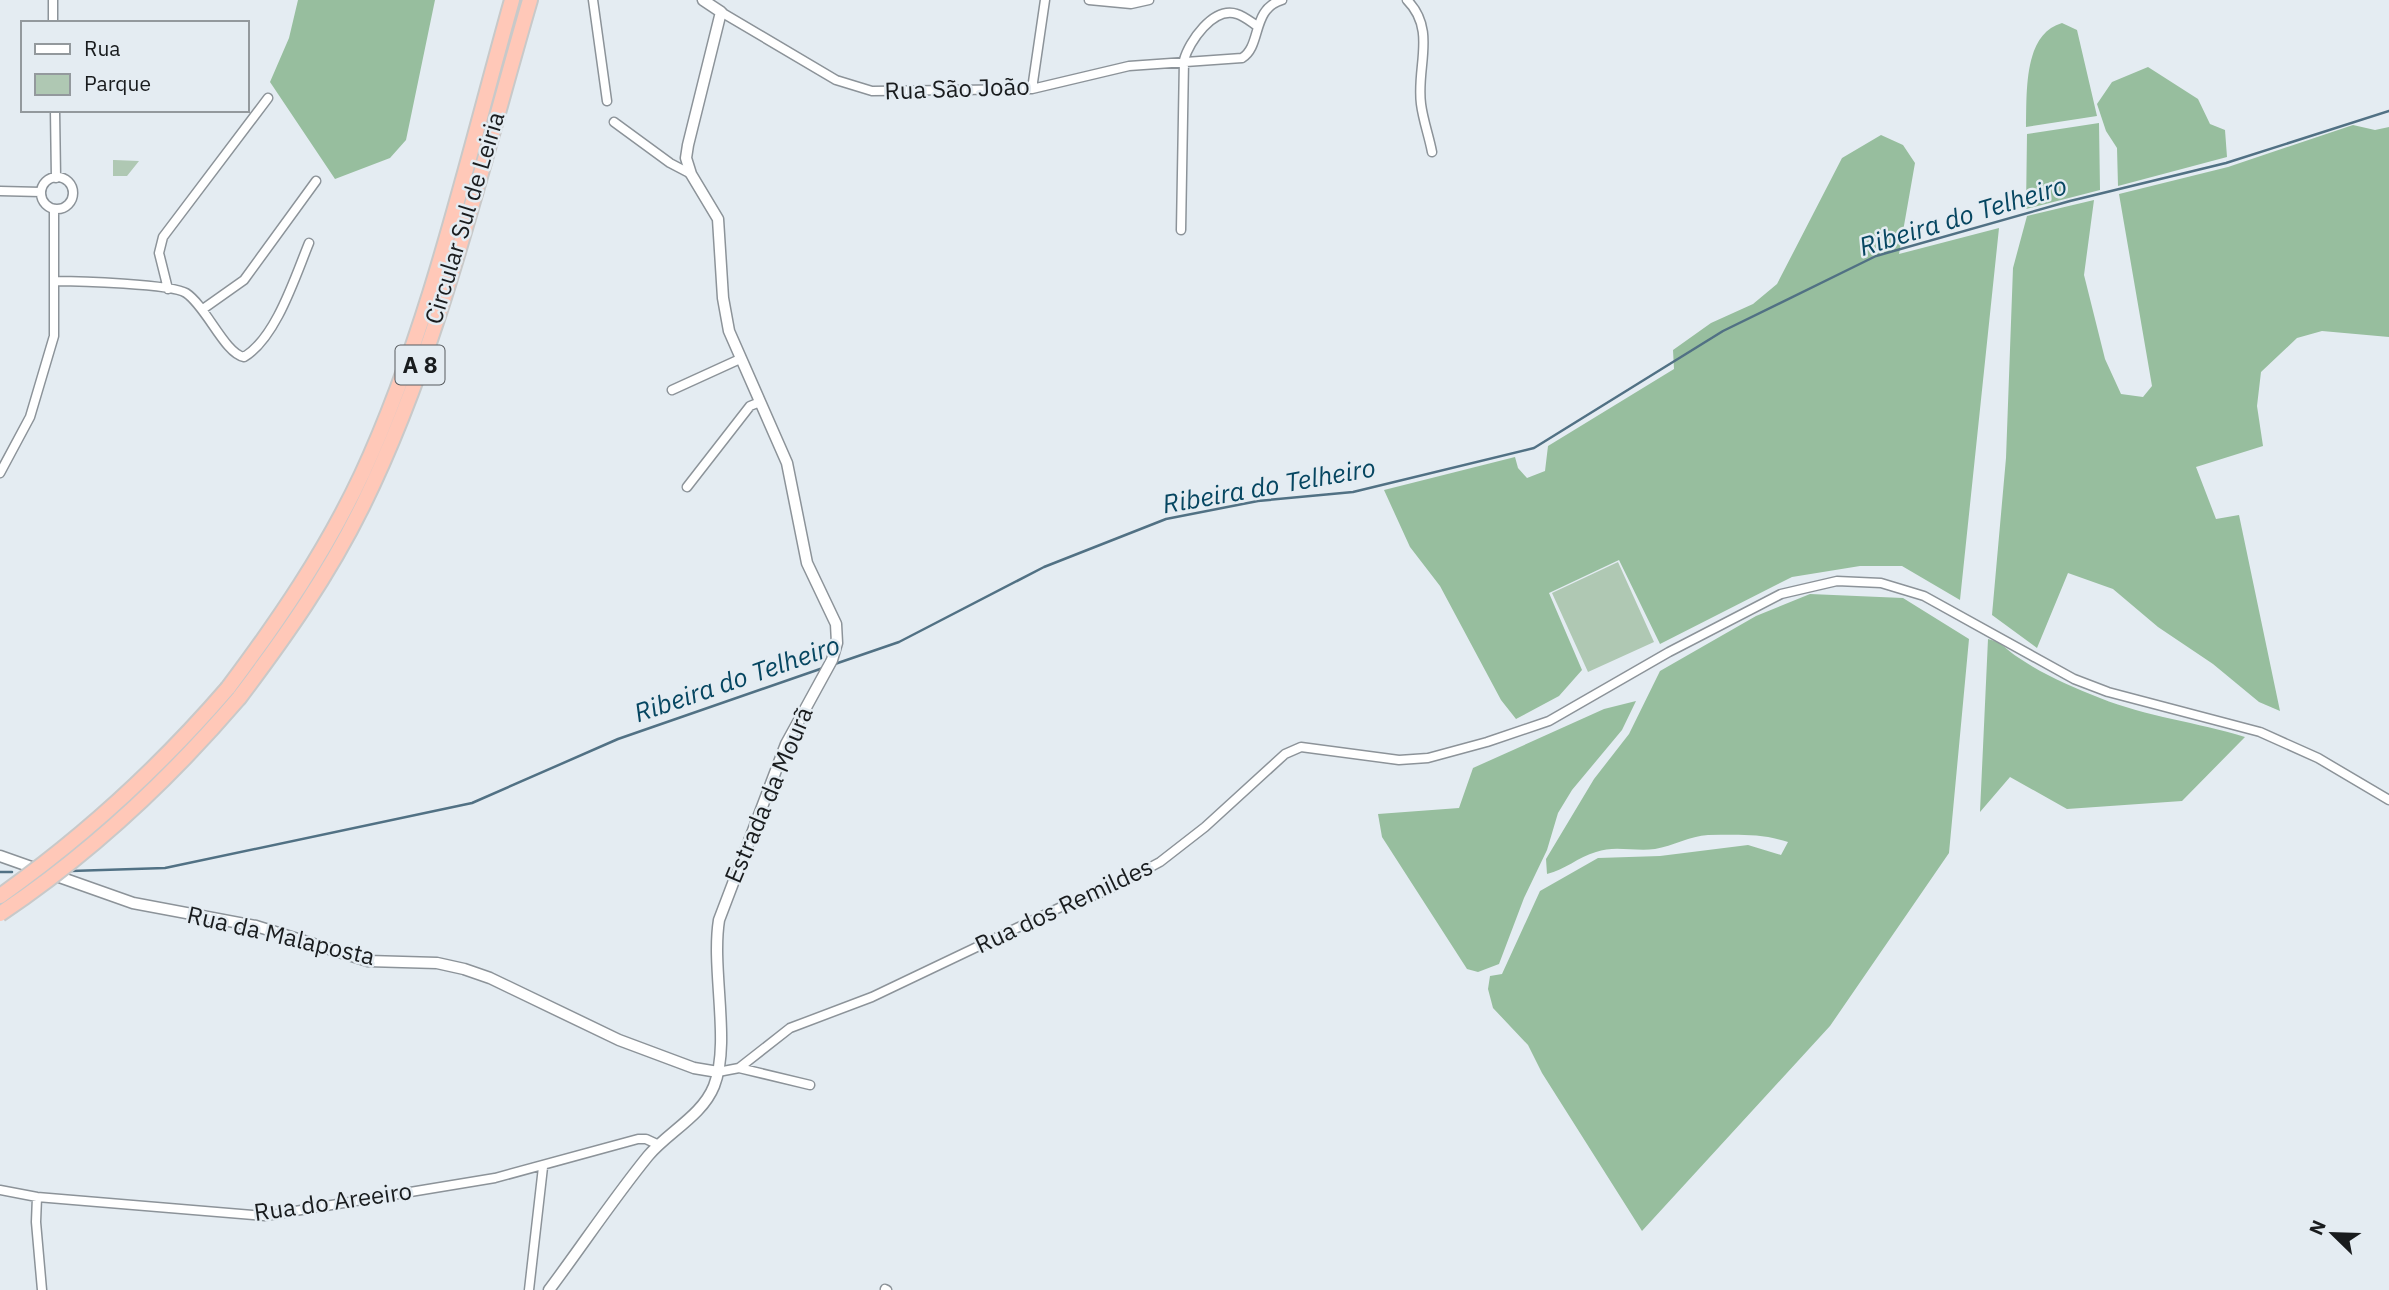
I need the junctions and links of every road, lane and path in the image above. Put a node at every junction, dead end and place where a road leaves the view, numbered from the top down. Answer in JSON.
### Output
{"nodes":[{"id":1,"x":53,"y":0,"type":"edge"},
{"id":2,"x":512,"y":0,"type":"edge"},
{"id":3,"x":530,"y":0,"type":"edge"},
{"id":4,"x":593,"y":0,"type":"edge"},
{"id":5,"x":703,"y":0,"type":"edge"},
{"id":6,"x":1045,"y":0,"type":"edge"},
{"id":7,"x":1089,"y":0,"type":"edge"},
{"id":8,"x":1149,"y":0,"type":"edge"},
{"id":9,"x":1282,"y":0,"type":"edge"},
{"id":10,"x":1407,"y":0,"type":"edge"},
{"id":11,"x":722,"y":12,"type":"junction"},
{"id":12,"x":53,"y":21,"type":"edge"},
{"id":13,"x":1257,"y":26,"type":"junction"},
{"id":14,"x":1184,"y":60,"type":"junction"},
{"id":15,"x":1032,"y":89,"type":"junction"},
{"id":16,"x":268,"y":98,"type":"dead end"},
{"id":17,"x":607,"y":100,"type":"dead end"},
{"id":18,"x":55,"y":112,"type":"edge"},
{"id":19,"x":614,"y":122,"type":"dead end"},
{"id":20,"x":1432,"y":152,"type":"dead end"},
{"id":21,"x":691,"y":174,"type":"junction"},
{"id":22,"x":56,"y":178,"type":"junction"},
{"id":23,"x":316,"y":181,"type":"dead end"},
{"id":24,"x":0,"y":191,"type":"edge"},
{"id":25,"x":41,"y":192,"type":"junction"},
{"id":26,"x":54,"y":209,"type":"junction"},
{"id":27,"x":1181,"y":230,"type":"dead end"},
{"id":28,"x":309,"y":243,"type":"dead end"},
{"id":29,"x":56,"y":281,"type":"junction"},
{"id":30,"x":168,"y":289,"type":"junction"},
{"id":31,"x":204,"y":309,"type":"junction"},
{"id":32,"x":740,"y":359,"type":"junction"},
{"id":33,"x":672,"y":390,"type":"dead end"},
{"id":34,"x":760,"y":402,"type":"junction"},
{"id":35,"x":0,"y":473,"type":"edge"},
{"id":36,"x":687,"y":487,"type":"dead end"},
{"id":37,"x":2389,"y":800,"type":"edge"},
{"id":38,"x":0,"y":856,"type":"edge"},
{"id":39,"x":0,"y":896,"type":"edge"},
{"id":40,"x":0,"y":914,"type":"edge"},
{"id":41,"x":740,"y":1068,"type":"junction"},
{"id":42,"x":718,"y":1072,"type":"junction"},
{"id":43,"x":810,"y":1085,"type":"dead end"},
{"id":44,"x":659,"y":1145,"type":"junction"},
{"id":45,"x":543,"y":1167,"type":"junction"},
{"id":46,"x":0,"y":1190,"type":"edge"},
{"id":47,"x":37,"y":1197,"type":"junction"},
{"id":48,"x":42,"y":1290,"type":"edge"},
{"id":49,"x":529,"y":1290,"type":"edge"},
{"id":50,"x":549,"y":1290,"type":"edge"}],
"edges":[{"from":1,"to":12,"type":"street"},
{"from":2,"to":39,"type":"highway","name":"Circular Sul de Leiria","number":"A 8","bridge":true},
{"from":3,"to":40,"type":"highway","name":"Circular Sul de Leiria","number":"A 8","bridge":true},
{"from":4,"to":17,"type":"street"},
{"from":5,"to":11,"type":"street","name":"Rua São João"},
{"from":6,"to":15,"type":"street"},
{"from":7,"to":8,"type":"street"},
{"from":9,"to":13,"type":"street","name":"Rua São João"},
{"from":10,"to":20,"type":"street"},
{"from":11,"to":15,"type":"street","name":"Rua São João"},
{"from":11,"to":21,"type":"street","name":"Estrada da Mourã"},
{"from":13,"to":14,"type":"street","name":"Rua São João"},
{"from":13,"to":14,"type":"street"},
{"from":14,"to":15,"type":"street","name":"Rua São João"},
{"from":14,"to":27,"type":"street"},
{"from":16,"to":30,"type":"street"},
{"from":18,"to":22,"type":"street"},
{"from":19,"to":21,"type":"street"},
{"from":21,"to":32,"type":"street","name":"Estrada da Mourã"},
{"from":22,"to":25,"type":"street"},
{"from":22,"to":26,"type":"street"},
{"from":23,"to":31,"type":"street"},
{"from":24,"to":25,"type":"street"},
{"from":25,"to":26,"type":"street"},
{"from":26,"to":29,"type":"street"},
{"from":28,"to":31,"type":"street"},
{"from":29,"to":30,"type":"street"},
{"from":29,"to":35,"type":"street"},
{"from":30,"to":31,"type":"street"},
{"from":32,"to":33,"type":"street"},
{"from":32,"to":34,"type":"street","name":"Estrada da Mourã"},
{"from":34,"to":36,"type":"street"},
{"from":34,"to":42,"type":"street","name":"Estrada da Mourã"},
{"from":37,"to":41,"type":"street","name":"Rua dos Remildes"},
{"from":38,"to":42,"type":"street","name":"Rua da Malaposta"},
{"from":41,"to":42,"type":"street","name":"Rua dos Remildes"},
{"from":41,"to":43,"type":"street"},
{"from":42,"to":44,"type":"street"},
{"from":44,"to":45,"type":"street","name":"Rua do Areeiro"},
{"from":44,"to":50,"type":"street"},
{"from":45,"to":47,"type":"street","name":"Rua do Areeiro"},
{"from":45,"to":49,"type":"street"},
{"from":46,"to":47,"type":"street","name":"Rua do Areeiro"},
{"from":47,"to":48,"type":"street"}]}
